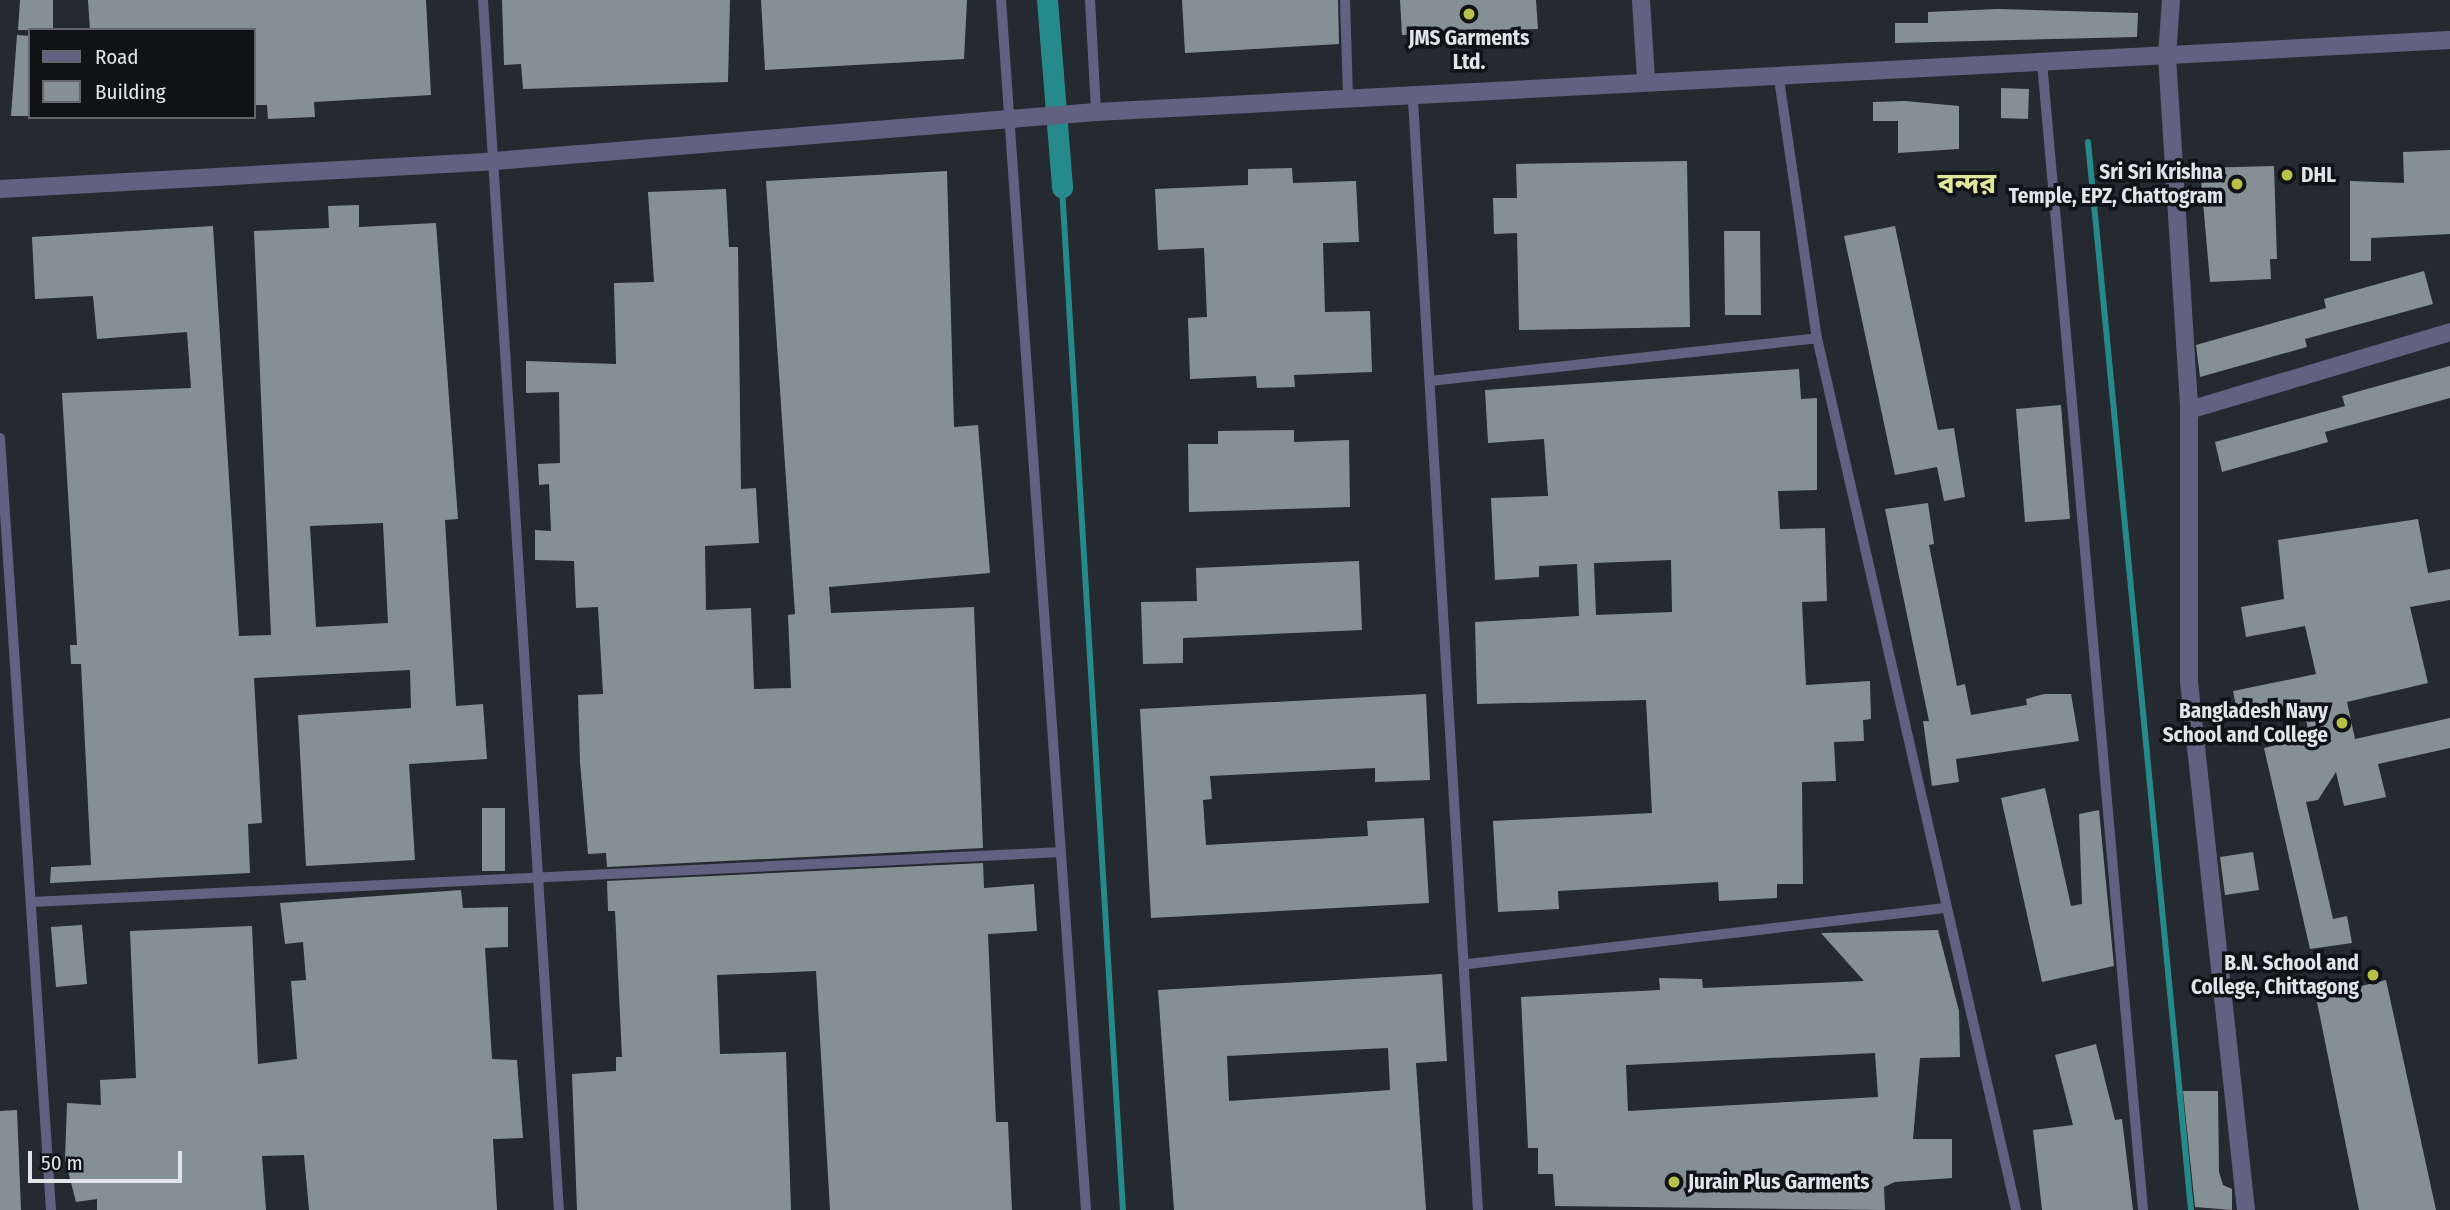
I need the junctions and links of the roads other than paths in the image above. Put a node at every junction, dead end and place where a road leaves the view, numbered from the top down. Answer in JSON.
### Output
{"nodes":[{"id":1,"x":483,"y":0,"type":"edge"},
{"id":2,"x":1001,"y":0,"type":"edge"},
{"id":3,"x":1090,"y":0,"type":"edge"},
{"id":4,"x":1345,"y":0,"type":"edge"},
{"id":5,"x":1641,"y":0,"type":"edge"},
{"id":6,"x":2171,"y":0,"type":"edge"},
{"id":7,"x":2450,"y":40,"type":"edge"},
{"id":8,"x":2167,"y":56,"type":"junction"},
{"id":9,"x":2042,"y":62,"type":"junction"},
{"id":10,"x":1779,"y":79,"type":"junction"},
{"id":11,"x":1646,"y":80,"type":"junction"},
{"id":12,"x":1348,"y":98,"type":"junction"},
{"id":13,"x":1413,"y":100,"type":"junction"},
{"id":14,"x":1096,"y":112,"type":"junction"},
{"id":15,"x":1008,"y":119,"type":"junction"},
{"id":16,"x":495,"y":161,"type":"junction"},
{"id":17,"x":0,"y":189,"type":"edge"},
{"id":18,"x":2450,"y":332,"type":"edge"},
{"id":19,"x":1817,"y":338,"type":"junction"},
{"id":20,"x":1430,"y":381,"type":"junction"},
{"id":21,"x":2189,"y":410,"type":"junction"},
{"id":22,"x":0,"y":438,"type":"edge"},
{"id":23,"x":1061,"y":852,"type":"junction"},
{"id":24,"x":536,"y":877,"type":"junction"},
{"id":25,"x":32,"y":902,"type":"junction"},
{"id":26,"x":1947,"y":908,"type":"junction"},
{"id":27,"x":1468,"y":964,"type":"junction"},
{"id":28,"x":51,"y":1210,"type":"edge"},
{"id":29,"x":559,"y":1210,"type":"edge"},
{"id":30,"x":1086,"y":1210,"type":"edge"},
{"id":31,"x":1478,"y":1210,"type":"edge"},
{"id":32,"x":2016,"y":1210,"type":"edge"},
{"id":33,"x":2143,"y":1210,"type":"edge"},
{"id":34,"x":2246,"y":1210,"type":"edge"}],
"edges":[{"from":1,"to":16,"type":"lane"},
{"from":2,"to":15,"type":"lane"},
{"from":3,"to":14,"type":"lane"},
{"from":4,"to":12,"type":"lane"},
{"from":5,"to":11,"type":"street"},
{"from":6,"to":8,"type":"street"},
{"from":7,"to":8,"type":"street"},
{"from":8,"to":9,"type":"street"},
{"from":8,"to":21,"type":"street"},
{"from":9,"to":10,"type":"street"},
{"from":9,"to":33,"type":"lane"},
{"from":10,"to":11,"type":"street"},
{"from":10,"to":19,"type":"lane"},
{"from":11,"to":13,"type":"street"},
{"from":12,"to":13,"type":"street"},
{"from":12,"to":14,"type":"street"},
{"from":13,"to":20,"type":"lane"},
{"from":14,"to":15,"type":"street"},
{"from":15,"to":16,"type":"street"},
{"from":15,"to":23,"type":"lane"},
{"from":16,"to":17,"type":"street"},
{"from":16,"to":24,"type":"lane"},
{"from":18,"to":21,"type":"street"},
{"from":19,"to":20,"type":"lane"},
{"from":19,"to":26,"type":"lane"},
{"from":20,"to":27,"type":"lane"},
{"from":21,"to":34,"type":"street"},
{"from":22,"to":25,"type":"lane"},
{"from":23,"to":24,"type":"lane"},
{"from":23,"to":30,"type":"lane"},
{"from":24,"to":25,"type":"lane"},
{"from":24,"to":29,"type":"lane"},
{"from":25,"to":28,"type":"lane"},
{"from":26,"to":27,"type":"lane"},
{"from":26,"to":32,"type":"lane"},
{"from":27,"to":31,"type":"lane"}]}
